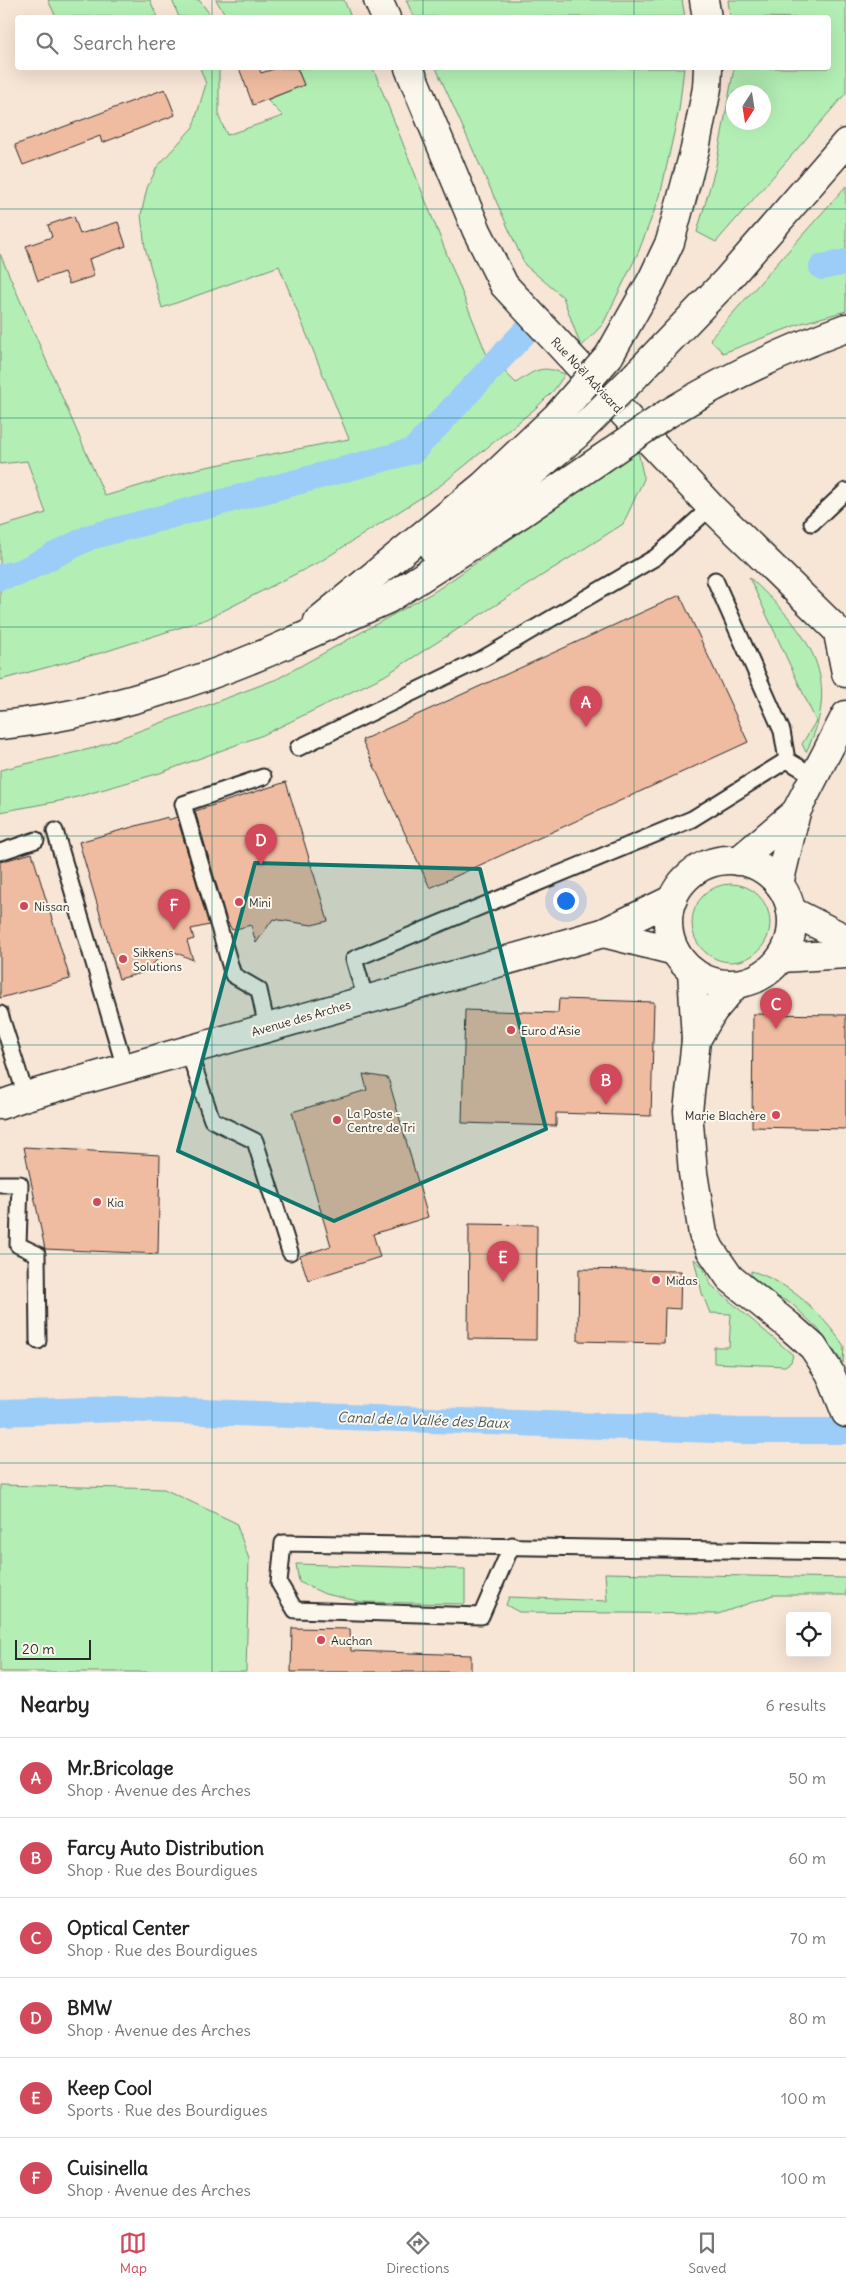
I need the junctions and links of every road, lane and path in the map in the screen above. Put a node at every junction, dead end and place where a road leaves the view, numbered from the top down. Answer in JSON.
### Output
{"nodes":[{"id":1,"x":378,"y":0,"type":"edge"},
{"id":2,"x":704,"y":0,"type":"edge"},
{"id":3,"x":385,"y":15,"type":"edge"},
{"id":4,"x":706,"y":15,"type":"edge"},
{"id":5,"x":409,"y":70,"type":"edge"},
{"id":6,"x":708,"y":70,"type":"edge"},
{"id":7,"x":846,"y":143,"type":"edge"},
{"id":8,"x":846,"y":328,"type":"edge"},
{"id":9,"x":846,"y":491,"type":"edge"},
{"id":10,"x":711,"y":507,"type":"junction"},
{"id":11,"x":812,"y":523,"type":"dead end"},
{"id":12,"x":715,"y":580,"type":"dead end"},
{"id":13,"x":842,"y":636,"type":"edge"},
{"id":14,"x":296,"y":640,"type":"junction"},
{"id":15,"x":846,"y":673,"type":"edge"},
{"id":16,"x":846,"y":715,"type":"edge"},
{"id":17,"x":0,"y":725,"type":"edge"},
{"id":18,"x":298,"y":748,"type":"dead end"},
{"id":19,"x":787,"y":760,"type":"junction"},
{"id":20,"x":814,"y":776,"type":"junction"},
{"id":21,"x":263,"y":777,"type":"dead end"},
{"id":22,"x":796,"y":812,"type":"junction"},
{"id":23,"x":55,"y":831,"type":"dead end"},
{"id":24,"x":36,"y":840,"type":"dead end"},
{"id":25,"x":0,"y":852,"type":"edge"},
{"id":26,"x":738,"y":861,"type":"junction"},
{"id":27,"x":779,"y":884,"type":"junction"},
{"id":28,"x":672,"y":899,"type":"junction"},
{"id":29,"x":791,"y":911,"type":"junction"},
{"id":30,"x":602,"y":933,"type":"junction"},
{"id":31,"x":846,"y":939,"type":"edge"},
{"id":32,"x":846,"y":954,"type":"edge"},
{"id":33,"x":781,"y":958,"type":"junction"},
{"id":34,"x":684,"y":961,"type":"junction"},
{"id":35,"x":736,"y":984,"type":"junction"},
{"id":36,"x":366,"y":1000,"type":"junction"},
{"id":37,"x":0,"y":1014,"type":"edge"},
{"id":38,"x":267,"y":1028,"type":"junction"},
{"id":39,"x":696,"y":1040,"type":"junction"},
{"id":40,"x":188,"y":1050,"type":"junction"},
{"id":41,"x":125,"y":1068,"type":"junction"},
{"id":42,"x":26,"y":1096,"type":"junction"},
{"id":43,"x":0,"y":1105,"type":"edge"},
{"id":44,"x":0,"y":1184,"type":"edge"},
{"id":45,"x":290,"y":1252,"type":"dead end"},
{"id":46,"x":38,"y":1341,"type":"dead end"},
{"id":47,"x":846,"y":1413,"type":"edge"},
{"id":48,"x":512,"y":1545,"type":"junction"},
{"id":49,"x":846,"y":1552,"type":"edge"}],
"edges":[{"from":1,"to":3,"type":"main road"},
{"from":2,"to":4,"type":"main road"},
{"from":5,"to":10,"type":"main road","name":"Rue Noël Advisard"},
{"from":6,"to":14,"type":"main road","bridge":true},
{"from":7,"to":14,"type":"main road","bridge":true},
{"from":8,"to":14,"type":"main road","bridge":true},
{"from":9,"to":11,"type":"lane"},
{"from":10,"to":13,"type":"main road","name":"Rue Noël Advisard"},
{"from":10,"to":18,"type":"lane"},
{"from":12,"to":19,"type":"lane"},
{"from":13,"to":15,"type":"main road","name":"Rue Noël Advisard"},
{"from":14,"to":17,"type":"main road"},
{"from":16,"to":20,"type":"main road"},
{"from":19,"to":20,"type":"lane"},
{"from":19,"to":36,"type":"lane"},
{"from":20,"to":22,"type":"main road"},
{"from":21,"to":38,"type":"lane"},
{"from":22,"to":26,"type":"main road"},
{"from":22,"to":27,"type":"main road"},
{"from":23,"to":41,"type":"lane"},
{"from":24,"to":25,"type":"lane"},
{"from":26,"to":27,"type":"main road"},
{"from":26,"to":28,"type":"main road"},
{"from":27,"to":29,"type":"main road"},
{"from":28,"to":30,"type":"main road","name":"Avenue des Arches"},
{"from":28,"to":34,"type":"main road"},
{"from":29,"to":31,"type":"main road"},
{"from":29,"to":33,"type":"main road"},
{"from":30,"to":34,"type":"main road","name":"Avenue des Arches"},
{"from":30,"to":36,"type":"main road","name":"Avenue des Arches"},
{"from":32,"to":33,"type":"main road"},
{"from":33,"to":35,"type":"main road"},
{"from":34,"to":35,"type":"main road"},
{"from":34,"to":39,"type":"main road"},
{"from":35,"to":39,"type":"main road"},
{"from":36,"to":38,"type":"main road","name":"Avenue des Arches"},
{"from":37,"to":42,"type":"lane"},
{"from":38,"to":40,"type":"main road","name":"Avenue des Arches"},
{"from":39,"to":47,"type":"main road"},
{"from":40,"to":41,"type":"main road","name":"Avenue des Arches"},
{"from":40,"to":45,"type":"lane"},
{"from":41,"to":42,"type":"main road","name":"Avenue des Arches"},
{"from":42,"to":43,"type":"main road","name":"Avenue des Arches"},
{"from":44,"to":46,"type":"lane"},
{"from":48,"to":48,"type":"lane"},
{"from":48,"to":49,"type":"lane"}]}
